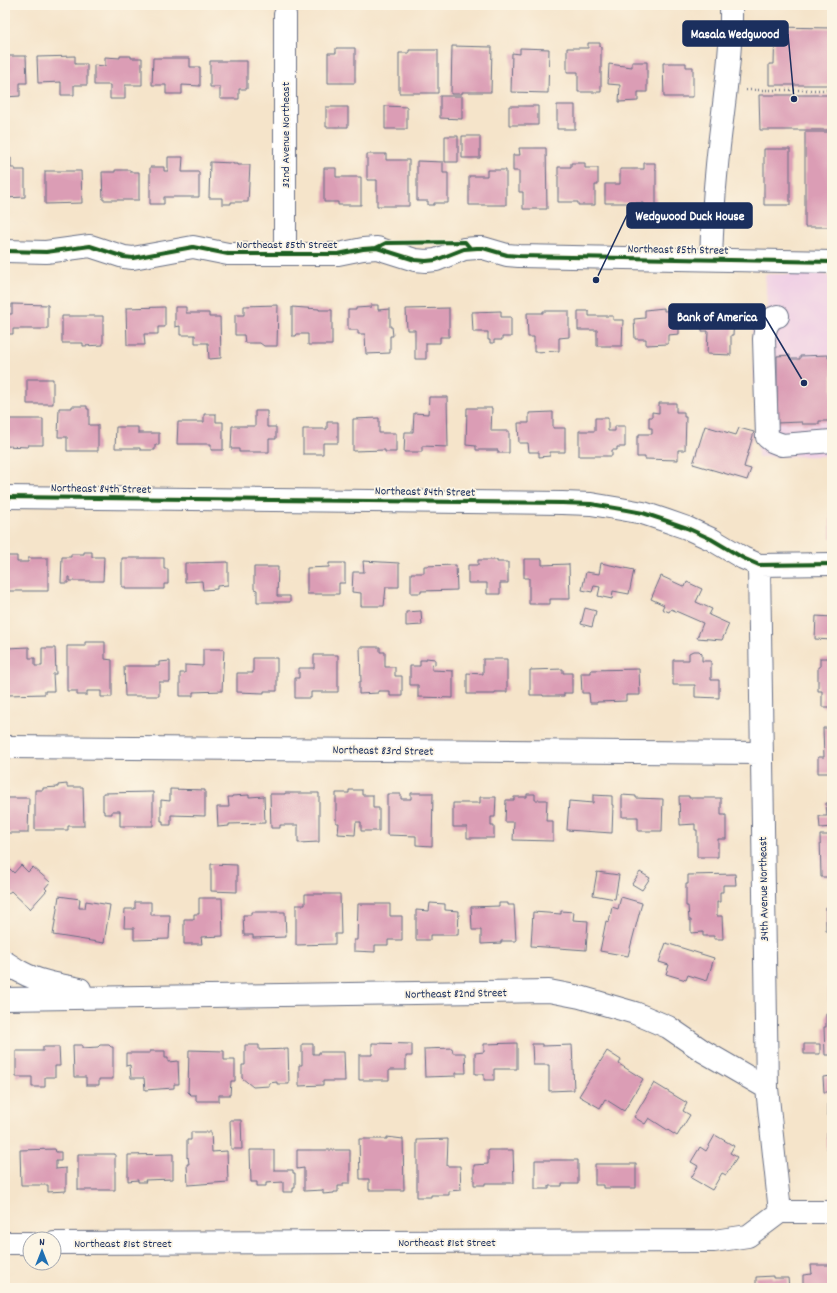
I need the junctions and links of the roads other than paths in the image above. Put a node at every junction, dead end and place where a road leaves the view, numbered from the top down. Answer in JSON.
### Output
{"nodes":[{"id":1,"x":731,"y":5,"type":"edge"},
{"id":2,"x":286,"y":8,"type":"edge"},
{"id":3,"x":5,"y":251,"type":"edge"},
{"id":4,"x":286,"y":254,"type":"junction"},
{"id":5,"x":711,"y":259,"type":"junction"},
{"id":6,"x":832,"y":262,"type":"edge"},
{"id":7,"x":778,"y":316,"type":"dead end"},
{"id":8,"x":832,"y":441,"type":"edge"},
{"id":9,"x":5,"y":496,"type":"edge"},
{"id":10,"x":832,"y":564,"type":"edge"},
{"id":11,"x":759,"y":565,"type":"junction"},
{"id":12,"x":5,"y":747,"type":"edge"},
{"id":13,"x":761,"y":753,"type":"junction"},
{"id":14,"x":5,"y":962,"type":"edge"},
{"id":15,"x":122,"y":998,"type":"junction"},
{"id":16,"x":5,"y":999,"type":"edge"},
{"id":17,"x":767,"y":1088,"type":"junction"},
{"id":18,"x":780,"y":1212,"type":"junction"},
{"id":19,"x":832,"y":1212,"type":"edge"},
{"id":20,"x":5,"y":1243,"type":"edge"},
{"id":21,"x":22,"y":1243,"type":"edge"},
{"id":22,"x":62,"y":1243,"type":"edge"}],
"edges":[{"from":1,"to":5,"type":"street"},
{"from":2,"to":4,"type":"street","name":"32nd Avenue Northeast"},
{"from":3,"to":4,"type":"street","name":"Northeast 85th Street"},
{"from":4,"to":5,"type":"street","name":"Northeast 85th Street"},
{"from":5,"to":6,"type":"street","name":"Northeast 85th Street"},
{"from":7,"to":8,"type":"street"},
{"from":9,"to":11,"type":"street","name":"Northeast 84th Street"},
{"from":10,"to":11,"type":"street","name":"Northeast 84th Street"},
{"from":11,"to":13,"type":"street","name":"34th Avenue Northeast"},
{"from":12,"to":13,"type":"street","name":"Northeast 83rd Street"},
{"from":13,"to":17,"type":"street","name":"34th Avenue Northeast"},
{"from":14,"to":15,"type":"street","name":"Northeast 82nd Street"},
{"from":15,"to":16,"type":"street","name":"Northeast 82nd Street"},
{"from":15,"to":17,"type":"street","name":"Northeast 82nd Street"},
{"from":17,"to":18,"type":"street","name":"34th Avenue Northeast"},
{"from":18,"to":19,"type":"street"},
{"from":18,"to":22,"type":"street","name":"Northeast 81st Street"},
{"from":20,"to":21,"type":"street"}]}
